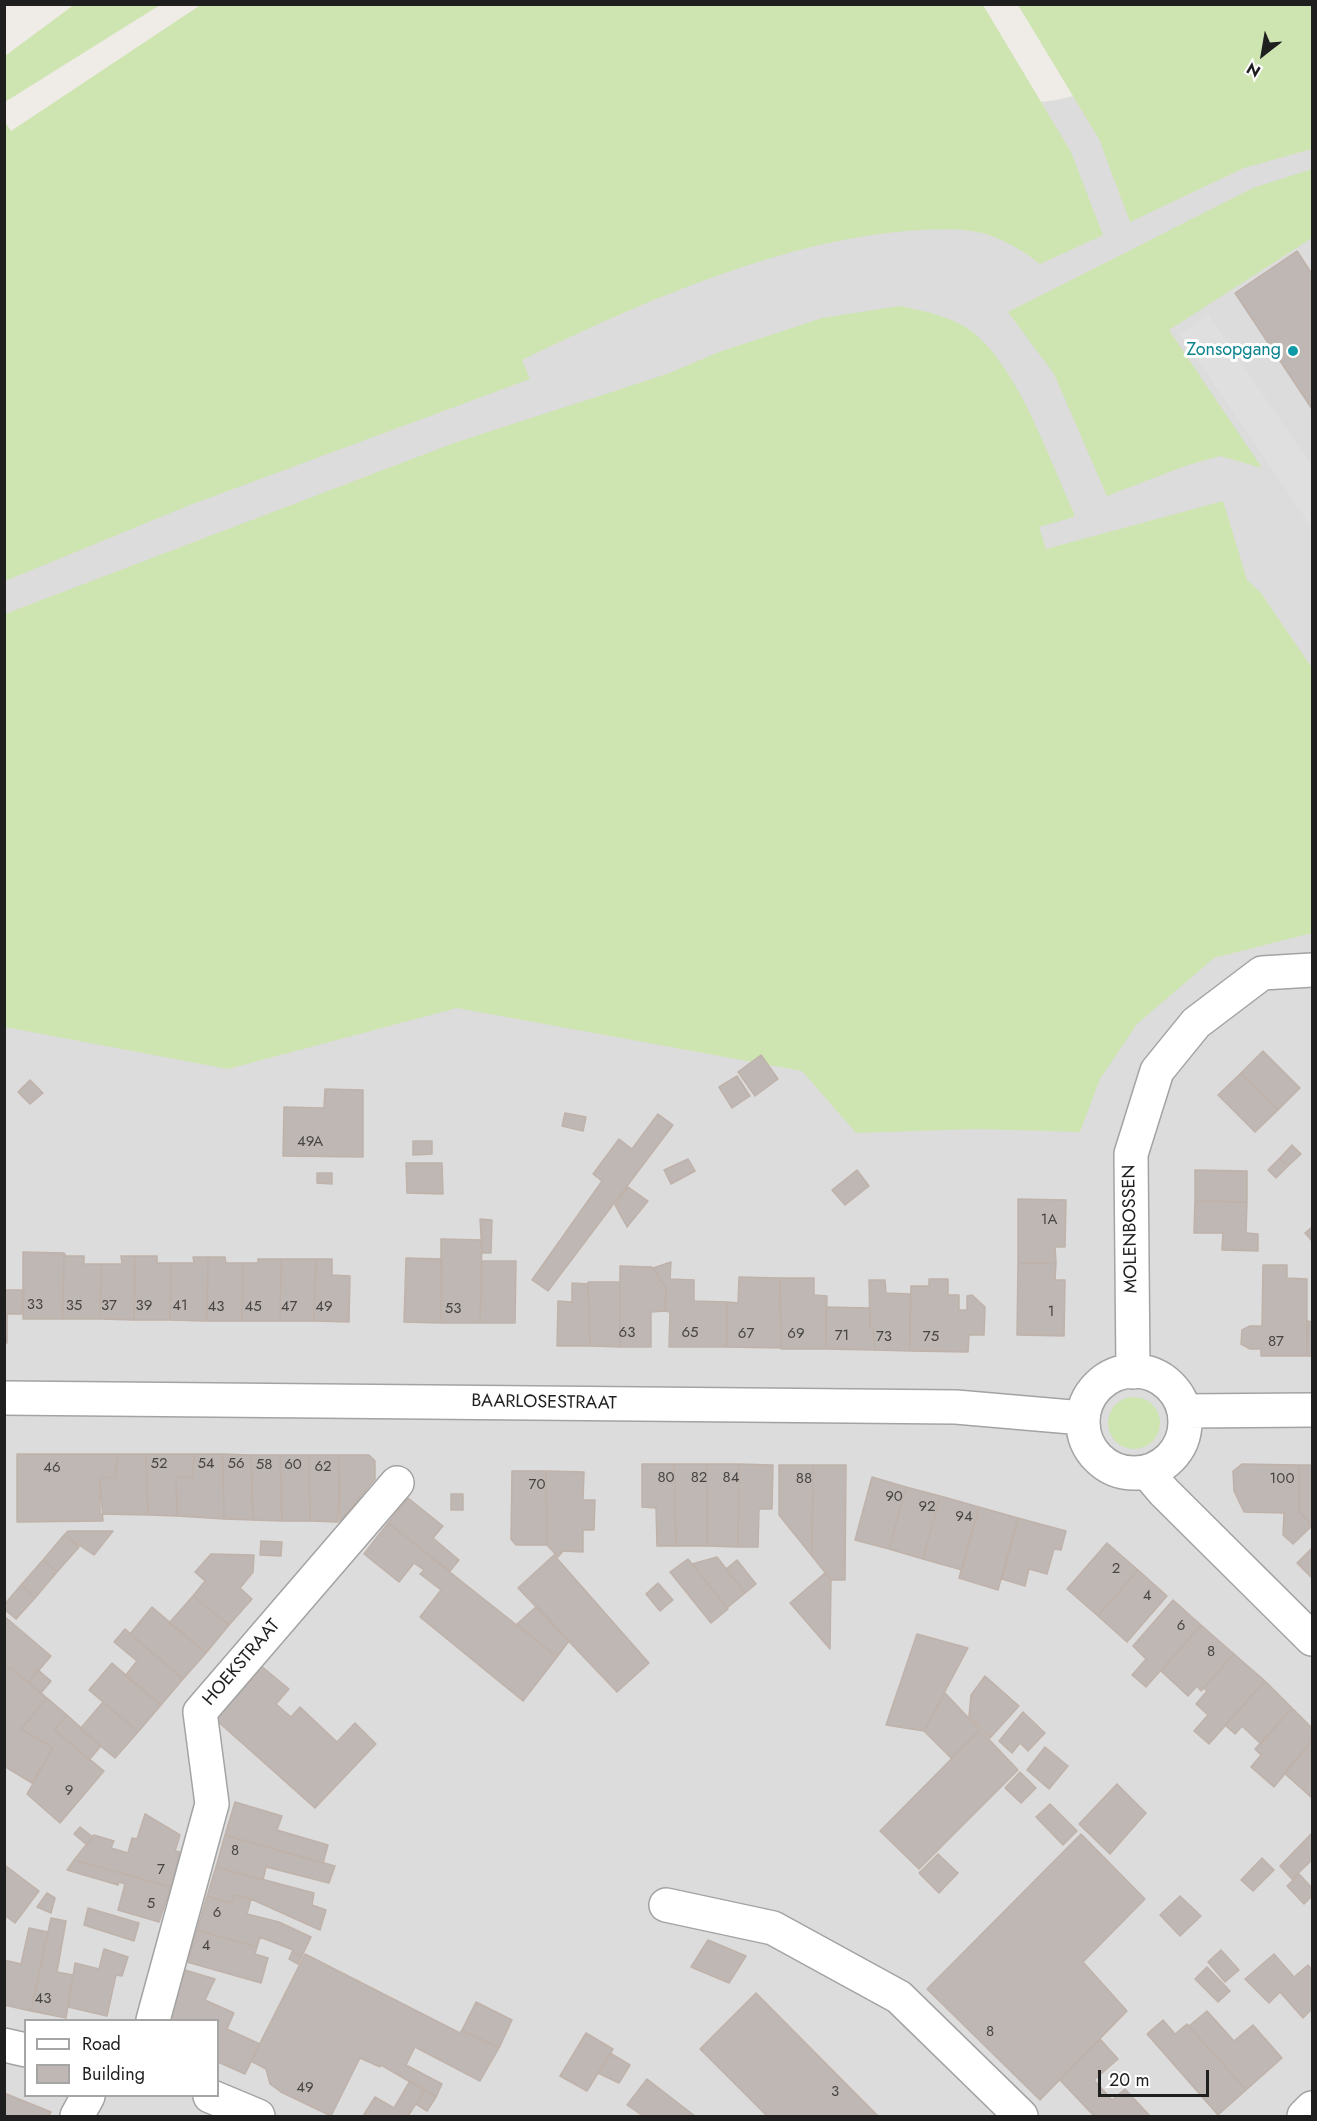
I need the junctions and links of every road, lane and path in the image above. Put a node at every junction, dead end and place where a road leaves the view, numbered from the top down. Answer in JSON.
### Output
{"nodes":[{"id":1,"x":1312,"y":970,"type":"edge"},
{"id":2,"x":1133,"y":1372,"type":"junction"},
{"id":3,"x":4,"y":1398,"type":"edge"},
{"id":4,"x":1312,"y":1410,"type":"edge"},
{"id":5,"x":1184,"y":1411,"type":"junction"},
{"id":6,"x":1083,"y":1418,"type":"junction"},
{"id":7,"x":1148,"y":1472,"type":"junction"},
{"id":8,"x":397,"y":1483,"type":"dead end"},
{"id":9,"x":1312,"y":1638,"type":"edge"},
{"id":10,"x":666,"y":1905,"type":"dead end"},
{"id":11,"x":153,"y":2019,"type":"edge"},
{"id":12,"x":4,"y":2046,"type":"edge"},
{"id":13,"x":24,"y":2050,"type":"edge"},
{"id":14,"x":87,"y":2097,"type":"edge"},
{"id":15,"x":212,"y":2097,"type":"edge"},
{"id":16,"x":1312,"y":2108,"type":"edge"},
{"id":17,"x":77,"y":2116,"type":"edge"},
{"id":18,"x":258,"y":2116,"type":"edge"},
{"id":19,"x":1021,"y":2116,"type":"edge"},
{"id":20,"x":1304,"y":2116,"type":"edge"}],
"edges":[{"from":1,"to":2,"type":"street","name":"MOLENBOSSEN"},
{"from":2,"to":5,"type":"street"},
{"from":2,"to":6,"type":"street"},
{"from":3,"to":6,"type":"street","name":"BAARLOSESTRAAT"},
{"from":4,"to":5,"type":"street"},
{"from":5,"to":7,"type":"street"},
{"from":6,"to":7,"type":"street"},
{"from":7,"to":9,"type":"street"},
{"from":8,"to":11,"type":"street","name":"HOEKSTRAAT"},
{"from":10,"to":19,"type":"street"},
{"from":12,"to":13,"type":"street"},
{"from":14,"to":17,"type":"street"},
{"from":15,"to":18,"type":"street"},
{"from":16,"to":20,"type":"street"}]}
